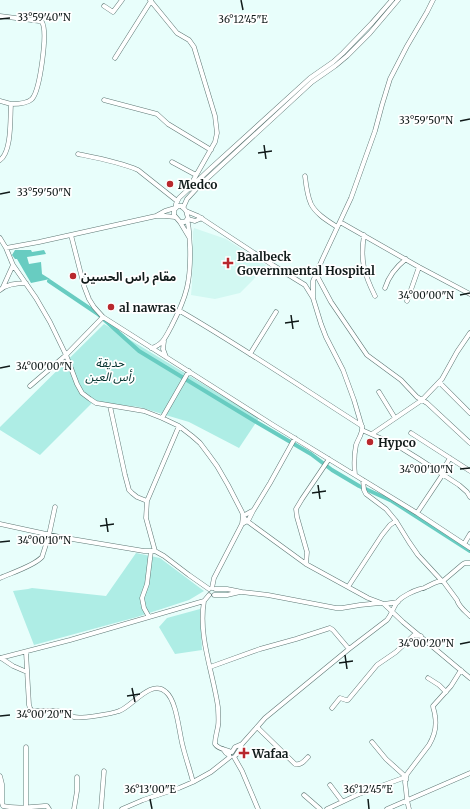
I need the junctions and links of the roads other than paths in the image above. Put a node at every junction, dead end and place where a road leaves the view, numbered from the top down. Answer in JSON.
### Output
{"nodes":[{"id":1,"x":122,"y":0,"type":"edge"},
{"id":2,"x":392,"y":0,"type":"edge"},
{"id":3,"x":398,"y":0,"type":"edge"},
{"id":4,"x":433,"y":0,"type":"edge"},
{"id":5,"x":151,"y":1,"type":"edge"},
{"id":6,"x":104,"y":6,"type":"dead end"},
{"id":7,"x":0,"y":16,"type":"edge"},
{"id":8,"x":115,"y":58,"type":"dead end"},
{"id":9,"x":0,"y":100,"type":"edge"},
{"id":10,"x":104,"y":100,"type":"dead end"},
{"id":11,"x":11,"y":104,"type":"junction"},
{"id":12,"x":211,"y":150,"type":"junction"},
{"id":13,"x":233,"y":151,"type":"junction"},
{"id":14,"x":78,"y":154,"type":"dead end"},
{"id":15,"x":0,"y":160,"type":"edge"},
{"id":16,"x":172,"y":162,"type":"dead end"},
{"id":17,"x":196,"y":175,"type":"junction"},
{"id":18,"x":305,"y":176,"type":"dead end"},
{"id":19,"x":193,"y":189,"type":"junction"},
{"id":20,"x":177,"y":201,"type":"junction"},
{"id":21,"x":175,"y":208,"type":"junction"},
{"id":22,"x":185,"y":209,"type":"junction"},
{"id":23,"x":156,"y":216,"type":"junction"},
{"id":24,"x":175,"y":217,"type":"junction"},
{"id":25,"x":199,"y":219,"type":"junction"},
{"id":26,"x":187,"y":220,"type":"junction"},
{"id":27,"x":180,"y":222,"type":"junction"},
{"id":28,"x":340,"y":222,"type":"junction"},
{"id":29,"x":337,"y":227,"type":"junction"},
{"id":30,"x":189,"y":230,"type":"junction"},
{"id":31,"x":71,"y":235,"type":"junction"},
{"id":32,"x":364,"y":235,"type":"junction"},
{"id":33,"x":189,"y":237,"type":"junction"},
{"id":34,"x":0,"y":238,"type":"edge"},
{"id":35,"x":6,"y":248,"type":"junction"},
{"id":36,"x":406,"y":259,"type":"junction"},
{"id":37,"x":12,"y":265,"type":"junction"},
{"id":38,"x":419,"y":267,"type":"junction"},
{"id":39,"x":316,"y":274,"type":"junction"},
{"id":40,"x":314,"y":281,"type":"junction"},
{"id":41,"x":26,"y":283,"type":"junction"},
{"id":42,"x":305,"y":285,"type":"junction"},
{"id":43,"x":2,"y":288,"type":"edge"},
{"id":44,"x":385,"y":288,"type":"dead end"},
{"id":45,"x":470,"y":294,"type":"edge"},
{"id":46,"x":374,"y":296,"type":"dead end"},
{"id":47,"x":312,"y":298,"type":"junction"},
{"id":48,"x":407,"y":301,"type":"dead end"},
{"id":49,"x":180,"y":311,"type":"junction"},
{"id":50,"x":276,"y":312,"type":"dead end"},
{"id":51,"x":103,"y":317,"type":"junction"},
{"id":52,"x":470,"y":333,"type":"edge"},
{"id":53,"x":164,"y":340,"type":"junction"},
{"id":54,"x":151,"y":348,"type":"junction"},
{"id":55,"x":250,"y":354,"type":"junction"},
{"id":56,"x":66,"y":355,"type":"junction"},
{"id":57,"x":166,"y":357,"type":"junction"},
{"id":58,"x":188,"y":373,"type":"junction"},
{"id":59,"x":439,"y":382,"type":"junction"},
{"id":60,"x":30,"y":386,"type":"dead end"},
{"id":61,"x":379,"y":392,"type":"dead end"},
{"id":62,"x":422,"y":400,"type":"junction"},
{"id":63,"x":110,"y":406,"type":"junction"},
{"id":64,"x":470,"y":413,"type":"edge"},
{"id":65,"x":162,"y":418,"type":"junction"},
{"id":66,"x":395,"y":418,"type":"junction"},
{"id":67,"x":179,"y":426,"type":"junction"},
{"id":68,"x":362,"y":428,"type":"junction"},
{"id":69,"x":412,"y":433,"type":"dead end"},
{"id":70,"x":372,"y":434,"type":"junction"},
{"id":71,"x":294,"y":440,"type":"junction"},
{"id":72,"x":470,"y":443,"type":"edge"},
{"id":73,"x":450,"y":458,"type":"junction"},
{"id":74,"x":329,"y":459,"type":"junction"},
{"id":75,"x":470,"y":471,"type":"edge"},
{"id":76,"x":442,"y":474,"type":"junction"},
{"id":77,"x":355,"y":475,"type":"junction"},
{"id":78,"x":363,"y":480,"type":"junction"},
{"id":79,"x":470,"y":497,"type":"edge"},
{"id":80,"x":147,"y":501,"type":"junction"},
{"id":81,"x":55,"y":507,"type":"dead end"},
{"id":82,"x":253,"y":511,"type":"junction"},
{"id":83,"x":417,"y":513,"type":"junction"},
{"id":84,"x":244,"y":514,"type":"junction"},
{"id":85,"x":249,"y":521,"type":"junction"},
{"id":86,"x":396,"y":521,"type":"junction"},
{"id":87,"x":0,"y":524,"type":"edge"},
{"id":88,"x":242,"y":524,"type":"junction"},
{"id":89,"x":470,"y":534,"type":"edge"},
{"id":90,"x":49,"y":535,"type":"junction"},
{"id":91,"x":464,"y":544,"type":"junction"},
{"id":92,"x":470,"y":548,"type":"edge"},
{"id":93,"x":153,"y":551,"type":"junction"},
{"id":94,"x":307,"y":552,"type":"junction"},
{"id":95,"x":299,"y":560,"type":"junction"},
{"id":96,"x":470,"y":563,"type":"edge"},
{"id":97,"x":306,"y":564,"type":"junction"},
{"id":98,"x":0,"y":578,"type":"edge"},
{"id":99,"x":443,"y":581,"type":"junction"},
{"id":100,"x":348,"y":587,"type":"junction"},
{"id":101,"x":212,"y":588,"type":"junction"},
{"id":102,"x":242,"y":592,"type":"junction"},
{"id":103,"x":211,"y":595,"type":"junction"},
{"id":104,"x":204,"y":601,"type":"junction"},
{"id":105,"x":398,"y":602,"type":"junction"},
{"id":106,"x":383,"y":604,"type":"junction"},
{"id":107,"x":392,"y":612,"type":"junction"},
{"id":108,"x":470,"y":616,"type":"edge"},
{"id":109,"x":148,"y":617,"type":"junction"},
{"id":110,"x":421,"y":636,"type":"junction"},
{"id":111,"x":349,"y":649,"type":"junction"},
{"id":112,"x":26,"y":652,"type":"junction"},
{"id":113,"x":0,"y":658,"type":"edge"},
{"id":114,"x":210,"y":667,"type":"junction"},
{"id":115,"x":461,"y":670,"type":"junction"},
{"id":116,"x":27,"y":672,"type":"junction"},
{"id":117,"x":428,"y":678,"type":"dead end"},
{"id":118,"x":470,"y":678,"type":"edge"},
{"id":119,"x":446,"y":692,"type":"junction"},
{"id":120,"x":332,"y":708,"type":"dead end"},
{"id":121,"x":257,"y":727,"type":"junction"},
{"id":122,"x":372,"y":742,"type":"dead end"},
{"id":123,"x":26,"y":747,"type":"dead end"},
{"id":124,"x":232,"y":755,"type":"junction"},
{"id":125,"x":308,"y":757,"type":"dead end"},
{"id":126,"x":104,"y":771,"type":"dead end"},
{"id":127,"x":470,"y":773,"type":"edge"},
{"id":128,"x":0,"y":776,"type":"edge"},
{"id":129,"x":77,"y":776,"type":"dead end"},
{"id":130,"x":406,"y":778,"type":"junction"},
{"id":131,"x":193,"y":782,"type":"junction"},
{"id":132,"x":330,"y":785,"type":"dead end"},
{"id":133,"x":304,"y":795,"type":"dead end"},
{"id":134,"x":407,"y":800,"type":"junction"},
{"id":135,"x":342,"y":801,"type":"junction"},
{"id":136,"x":26,"y":807,"type":"junction"},
{"id":137,"x":49,"y":809,"type":"edge"},
{"id":138,"x":74,"y":809,"type":"edge"},
{"id":139,"x":101,"y":809,"type":"edge"},
{"id":140,"x":122,"y":809,"type":"edge"},
{"id":141,"x":258,"y":809,"type":"edge"},
{"id":142,"x":320,"y":809,"type":"edge"},
{"id":143,"x":327,"y":809,"type":"edge"},
{"id":144,"x":387,"y":809,"type":"edge"},
{"id":145,"x":409,"y":809,"type":"edge"}],
"edges":[{"from":1,"to":6,"type":"street"},
{"from":2,"to":13,"type":"street"},
{"from":3,"to":13,"type":"street"},
{"from":4,"to":28,"type":"street"},
{"from":5,"to":8,"type":"street"},
{"from":5,"to":12,"type":"street"},
{"from":7,"to":11,"type":"street"},
{"from":9,"to":11,"type":"street"},
{"from":10,"to":12,"type":"street"},
{"from":11,"to":15,"type":"street"},
{"from":12,"to":17,"type":"street"},
{"from":13,"to":19,"type":"street"},
{"from":14,"to":20,"type":"street"},
{"from":16,"to":17,"type":"street"},
{"from":17,"to":19,"type":"street"},
{"from":18,"to":29,"type":"street"},
{"from":19,"to":20,"type":"street"},
{"from":19,"to":22,"type":"street"},
{"from":20,"to":21,"type":"street"},
{"from":21,"to":22,"type":"street"},
{"from":21,"to":23,"type":"street"},
{"from":21,"to":24,"type":"street"},
{"from":22,"to":25,"type":"street"},
{"from":22,"to":26,"type":"street"},
{"from":23,"to":24,"type":"street"},
{"from":23,"to":31,"type":"street"},
{"from":24,"to":27,"type":"street"},
{"from":25,"to":26,"type":"street"},
{"from":25,"to":30,"type":"street"},
{"from":25,"to":42,"type":"street"},
{"from":26,"to":27,"type":"street"},
{"from":26,"to":30,"type":"street"},
{"from":27,"to":33,"type":"street"},
{"from":28,"to":29,"type":"street"},
{"from":28,"to":32,"type":"street"},
{"from":29,"to":39,"type":"street"},
{"from":30,"to":33,"type":"street"},
{"from":31,"to":35,"type":"street"},
{"from":31,"to":51,"type":"street"},
{"from":32,"to":36,"type":"street"},
{"from":32,"to":46,"type":"street"},
{"from":33,"to":49,"type":"street"},
{"from":34,"to":35,"type":"street"},
{"from":35,"to":37,"type":"street"},
{"from":36,"to":38,"type":"street"},
{"from":36,"to":44,"type":"street"},
{"from":37,"to":41,"type":"street"},
{"from":37,"to":43,"type":"street"},
{"from":38,"to":45,"type":"street"},
{"from":38,"to":48,"type":"street"},
{"from":39,"to":40,"type":"street"},
{"from":39,"to":62,"type":"street"},
{"from":40,"to":42,"type":"street"},
{"from":40,"to":47,"type":"street"},
{"from":41,"to":43,"type":"street"},
{"from":41,"to":56,"type":"street"},
{"from":42,"to":47,"type":"street"},
{"from":47,"to":68,"type":"street"},
{"from":49,"to":53,"type":"street"},
{"from":49,"to":55,"type":"street"},
{"from":50,"to":55,"type":"street"},
{"from":51,"to":54,"type":"street"},
{"from":51,"to":56,"type":"street"},
{"from":52,"to":59,"type":"street"},
{"from":53,"to":54,"type":"street"},
{"from":53,"to":57,"type":"street"},
{"from":54,"to":57,"type":"street"},
{"from":55,"to":68,"type":"street"},
{"from":56,"to":60,"type":"street"},
{"from":56,"to":63,"type":"street"},
{"from":57,"to":58,"type":"street"},
{"from":58,"to":65,"type":"street"},
{"from":58,"to":71,"type":"street"},
{"from":59,"to":62,"type":"street"},
{"from":59,"to":64,"type":"street"},
{"from":61,"to":66,"type":"street"},
{"from":62,"to":66,"type":"street"},
{"from":62,"to":72,"type":"street"},
{"from":63,"to":65,"type":"street"},
{"from":63,"to":80,"type":"street"},
{"from":65,"to":67,"type":"street"},
{"from":66,"to":70,"type":"street"},
{"from":67,"to":80,"type":"street"},
{"from":67,"to":84,"type":"street"},
{"from":68,"to":70,"type":"street"},
{"from":68,"to":77,"type":"street"},
{"from":69,"to":73,"type":"street"},
{"from":70,"to":76,"type":"street"},
{"from":71,"to":74,"type":"street"},
{"from":71,"to":82,"type":"street"},
{"from":73,"to":75,"type":"street"},
{"from":73,"to":76,"type":"street"},
{"from":74,"to":77,"type":"street"},
{"from":74,"to":94,"type":"street"},
{"from":76,"to":79,"type":"street"},
{"from":76,"to":83,"type":"street"},
{"from":77,"to":78,"type":"street"},
{"from":78,"to":83,"type":"street"},
{"from":78,"to":86,"type":"street"},
{"from":80,"to":93,"type":"street"},
{"from":81,"to":90,"type":"street"},
{"from":82,"to":84,"type":"street"},
{"from":82,"to":85,"type":"street"},
{"from":83,"to":91,"type":"street"},
{"from":84,"to":85,"type":"street"},
{"from":84,"to":88,"type":"street"},
{"from":85,"to":88,"type":"street"},
{"from":85,"to":95,"type":"street"},
{"from":86,"to":99,"type":"street"},
{"from":86,"to":100,"type":"street"},
{"from":87,"to":90,"type":"street"},
{"from":88,"to":101,"type":"street"},
{"from":89,"to":91,"type":"street"},
{"from":90,"to":93,"type":"street"},
{"from":90,"to":98,"type":"street"},
{"from":91,"to":92,"type":"street"},
{"from":93,"to":101,"type":"street"},
{"from":93,"to":109,"type":"street"},
{"from":94,"to":95,"type":"street"},
{"from":94,"to":97,"type":"street"},
{"from":95,"to":97,"type":"street"},
{"from":96,"to":99,"type":"street"},
{"from":97,"to":100,"type":"street"},
{"from":99,"to":105,"type":"street"},
{"from":99,"to":108,"type":"street"},
{"from":100,"to":106,"type":"street"},
{"from":101,"to":102,"type":"street"},
{"from":101,"to":103,"type":"street"},
{"from":101,"to":103,"type":"street"},
{"from":102,"to":103,"type":"street"},
{"from":102,"to":106,"type":"street"},
{"from":103,"to":104,"type":"street"},
{"from":104,"to":109,"type":"street"},
{"from":104,"to":114,"type":"street"},
{"from":105,"to":106,"type":"street"},
{"from":105,"to":107,"type":"street"},
{"from":106,"to":107,"type":"street"},
{"from":107,"to":110,"type":"street"},
{"from":107,"to":111,"type":"street"},
{"from":109,"to":112,"type":"street"},
{"from":110,"to":115,"type":"street"},
{"from":110,"to":120,"type":"street"},
{"from":111,"to":114,"type":"street"},
{"from":111,"to":121,"type":"street"},
{"from":112,"to":113,"type":"street"},
{"from":112,"to":116,"type":"street"},
{"from":113,"to":116,"type":"street"},
{"from":114,"to":124,"type":"street"},
{"from":115,"to":118,"type":"street"},
{"from":115,"to":119,"type":"street"},
{"from":116,"to":131,"type":"street"},
{"from":117,"to":119,"type":"street"},
{"from":119,"to":130,"type":"street"},
{"from":121,"to":124,"type":"street"},
{"from":121,"to":125,"type":"street"},
{"from":122,"to":130,"type":"street"},
{"from":123,"to":136,"type":"street"},
{"from":124,"to":131,"type":"street"},
{"from":124,"to":141,"type":"street"},
{"from":126,"to":139,"type":"street"},
{"from":127,"to":134,"type":"street"},
{"from":128,"to":136,"type":"street"},
{"from":129,"to":138,"type":"street"},
{"from":130,"to":134,"type":"street"},
{"from":130,"to":135,"type":"street"},
{"from":131,"to":140,"type":"street"},
{"from":132,"to":135,"type":"street"},
{"from":133,"to":142,"type":"street"},
{"from":134,"to":144,"type":"street"},
{"from":134,"to":145,"type":"street"},
{"from":135,"to":143,"type":"street"},
{"from":136,"to":137,"type":"street"}]}
